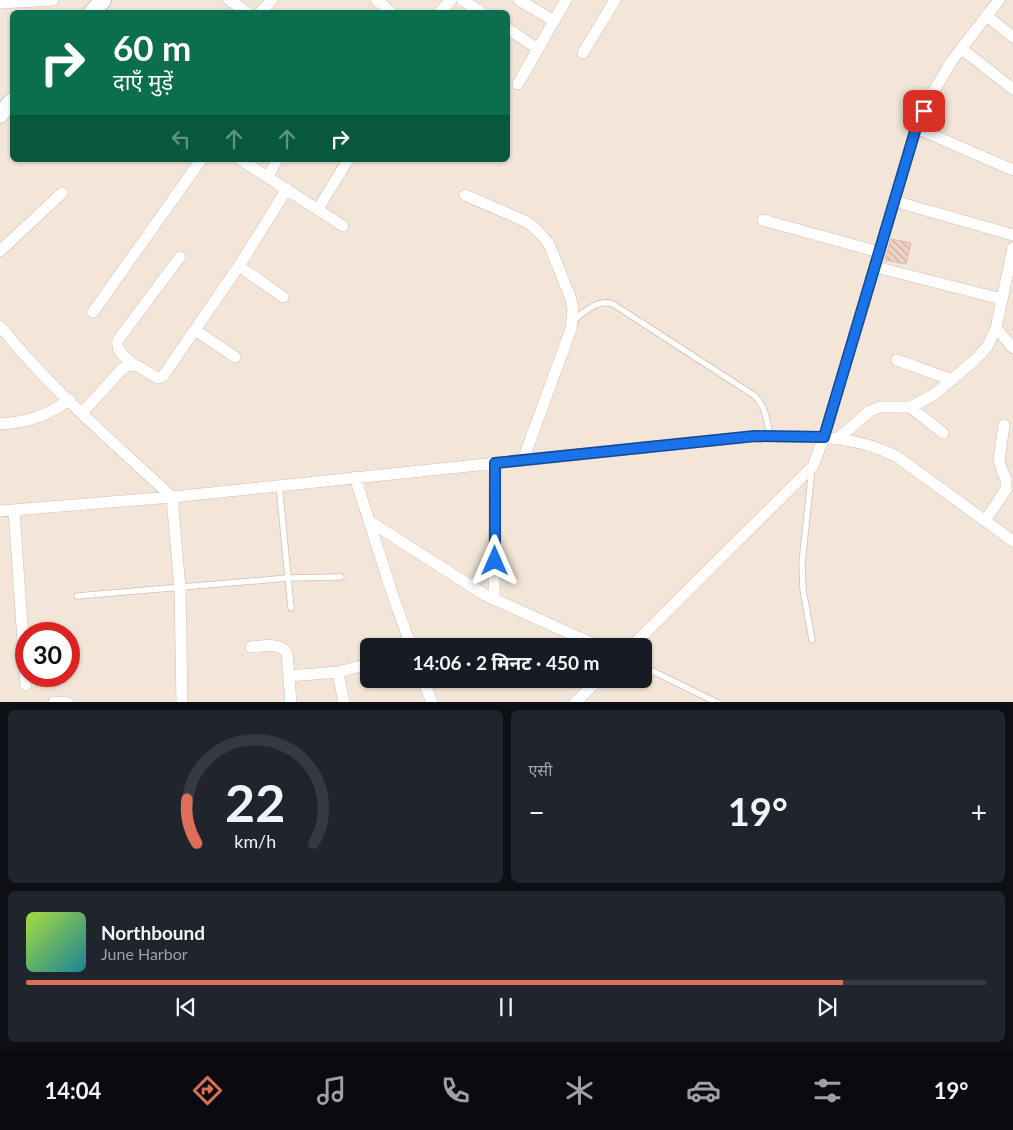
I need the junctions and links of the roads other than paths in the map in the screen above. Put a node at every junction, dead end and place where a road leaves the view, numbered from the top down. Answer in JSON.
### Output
{"nodes":[{"id":1,"x":53,"y":0,"type":"edge"},
{"id":2,"x":229,"y":0,"type":"edge"},
{"id":3,"x":272,"y":0,"type":"edge"},
{"id":4,"x":376,"y":0,"type":"edge"},
{"id":5,"x":451,"y":0,"type":"edge"},
{"id":6,"x":462,"y":0,"type":"edge"},
{"id":7,"x":519,"y":0,"type":"edge"},
{"id":8,"x":566,"y":0,"type":"edge"},
{"id":9,"x":615,"y":0,"type":"edge"},
{"id":10,"x":999,"y":0,"type":"edge"},
{"id":11,"x":0,"y":3,"type":"edge"},
{"id":12,"x":243,"y":10,"type":"edge"},
{"id":13,"x":263,"y":10,"type":"edge"},
{"id":14,"x":388,"y":10,"type":"edge"},
{"id":15,"x":442,"y":10,"type":"edge"},
{"id":16,"x":478,"y":10,"type":"edge"},
{"id":17,"x":987,"y":16,"type":"junction"},
{"id":18,"x":554,"y":21,"type":"junction"},
{"id":19,"x":510,"y":30,"type":"edge"},
{"id":20,"x":1013,"y":37,"type":"edge"},
{"id":21,"x":538,"y":49,"type":"junction"},
{"id":22,"x":962,"y":49,"type":"junction"},
{"id":23,"x":583,"y":53,"type":"dead end"},
{"id":24,"x":518,"y":84,"type":"dead end"},
{"id":25,"x":1013,"y":89,"type":"edge"},
{"id":26,"x":10,"y":103,"type":"edge"},
{"id":27,"x":0,"y":115,"type":"edge"},
{"id":28,"x":916,"y":128,"type":"junction"},
{"id":29,"x":200,"y":162,"type":"edge"},
{"id":30,"x":244,"y":162,"type":"edge"},
{"id":31,"x":276,"y":162,"type":"edge"},
{"id":32,"x":347,"y":162,"type":"edge"},
{"id":33,"x":1013,"y":170,"type":"edge"},
{"id":34,"x":268,"y":177,"type":"junction"},
{"id":35,"x":287,"y":189,"type":"junction"},
{"id":36,"x":62,"y":193,"type":"dead end"},
{"id":37,"x":464,"y":196,"type":"dead end"},
{"id":38,"x":894,"y":201,"type":"junction"},
{"id":39,"x":318,"y":209,"type":"junction"},
{"id":40,"x":763,"y":220,"type":"dead end"},
{"id":41,"x":343,"y":226,"type":"dead end"},
{"id":42,"x":1013,"y":235,"type":"edge"},
{"id":43,"x":1013,"y":248,"type":"edge"},
{"id":44,"x":0,"y":250,"type":"edge"},
{"id":45,"x":879,"y":252,"type":"junction"},
{"id":46,"x":180,"y":257,"type":"dead end"},
{"id":47,"x":239,"y":266,"type":"junction"},
{"id":48,"x":874,"y":266,"type":"junction"},
{"id":49,"x":283,"y":297,"type":"dead end"},
{"id":50,"x":1002,"y":299,"type":"junction"},
{"id":51,"x":93,"y":312,"type":"dead end"},
{"id":52,"x":573,"y":320,"type":"junction"},
{"id":53,"x":996,"y":328,"type":"junction"},
{"id":54,"x":1,"y":330,"type":"edge"},
{"id":55,"x":195,"y":330,"type":"junction"},
{"id":56,"x":1013,"y":348,"type":"edge"},
{"id":57,"x":235,"y":357,"type":"dead end"},
{"id":58,"x":898,"y":360,"type":"dead end"},
{"id":59,"x":133,"y":364,"type":"junction"},
{"id":60,"x":952,"y":380,"type":"junction"},
{"id":61,"x":70,"y":400,"type":"junction"},
{"id":62,"x":910,"y":407,"type":"junction"},
{"id":63,"x":82,"y":412,"type":"junction"},
{"id":64,"x":0,"y":424,"type":"edge"},
{"id":65,"x":1004,"y":425,"type":"dead end"},
{"id":66,"x":943,"y":433,"type":"dead end"},
{"id":67,"x":770,"y":436,"type":"junction"},
{"id":68,"x":824,"y":437,"type":"junction"},
{"id":69,"x":837,"y":438,"type":"junction"},
{"id":70,"x":523,"y":460,"type":"junction"},
{"id":71,"x":495,"y":463,"type":"junction"},
{"id":72,"x":812,"y":466,"type":"junction"},
{"id":73,"x":355,"y":477,"type":"junction"},
{"id":74,"x":279,"y":485,"type":"junction"},
{"id":75,"x":172,"y":497,"type":"junction"},
{"id":76,"x":14,"y":510,"type":"junction"},
{"id":77,"x":0,"y":511,"type":"edge"},
{"id":78,"x":985,"y":521,"type":"junction"},
{"id":79,"x":369,"y":522,"type":"junction"},
{"id":80,"x":1013,"y":541,"type":"edge"},
{"id":81,"x":341,"y":577,"type":"dead end"},
{"id":82,"x":288,"y":578,"type":"junction"},
{"id":83,"x":180,"y":588,"type":"junction"},
{"id":84,"x":77,"y":596,"type":"dead end"},
{"id":85,"x":494,"y":600,"type":"junction"},
{"id":86,"x":291,"y":608,"type":"dead end"},
{"id":87,"x":22,"y":622,"type":"edge"},
{"id":88,"x":408,"y":638,"type":"edge"},
{"id":89,"x":580,"y":638,"type":"edge"},
{"id":90,"x":640,"y":638,"type":"edge"},
{"id":91,"x":812,"y":640,"type":"dead end"},
{"id":92,"x":251,"y":647,"type":"dead end"},
{"id":93,"x":360,"y":666,"type":"edge"},
{"id":94,"x":652,"y":671,"type":"edge"},
{"id":95,"x":338,"y":672,"type":"junction"},
{"id":96,"x":289,"y":676,"type":"junction"},
{"id":97,"x":427,"y":688,"type":"edge"},
{"id":98,"x":590,"y":688,"type":"edge"},
{"id":99,"x":54,"y":702,"type":"edge"},
{"id":100,"x":68,"y":702,"type":"edge"},
{"id":101,"x":182,"y":702,"type":"edge"},
{"id":102,"x":291,"y":702,"type":"edge"},
{"id":103,"x":344,"y":702,"type":"edge"},
{"id":104,"x":432,"y":702,"type":"edge"},
{"id":105,"x":575,"y":702,"type":"edge"},
{"id":106,"x":718,"y":702,"type":"edge"}],
"edges":[{"from":1,"to":11,"type":"street"},
{"from":2,"to":12,"type":"street"},
{"from":3,"to":13,"type":"street"},
{"from":4,"to":14,"type":"street"},
{"from":5,"to":15,"type":"street"},
{"from":6,"to":16,"type":"street"},
{"from":7,"to":18,"type":"street"},
{"from":8,"to":18,"type":"street"},
{"from":9,"to":23,"type":"street"},
{"from":10,"to":17,"type":"street"},
{"from":17,"to":20,"type":"street"},
{"from":17,"to":22,"type":"street"},
{"from":18,"to":21,"type":"street"},
{"from":19,"to":21,"type":"street"},
{"from":21,"to":24,"type":"street"},
{"from":22,"to":25,"type":"street"},
{"from":22,"to":28,"type":"street"},
{"from":26,"to":27,"type":"street"},
{"from":28,"to":33,"type":"street"},
{"from":28,"to":38,"type":"street"},
{"from":29,"to":51,"type":"street"},
{"from":30,"to":34,"type":"street"},
{"from":31,"to":34,"type":"street"},
{"from":32,"to":39,"type":"street"},
{"from":34,"to":35,"type":"street"},
{"from":35,"to":39,"type":"street"},
{"from":35,"to":47,"type":"street"},
{"from":36,"to":44,"type":"street"},
{"from":37,"to":52,"type":"street"},
{"from":38,"to":42,"type":"street"},
{"from":38,"to":45,"type":"street"},
{"from":39,"to":41,"type":"street"},
{"from":40,"to":45,"type":"street"},
{"from":43,"to":50,"type":"street"},
{"from":45,"to":48,"type":"street"},
{"from":46,"to":59,"type":"street"},
{"from":47,"to":49,"type":"street"},
{"from":47,"to":55,"type":"street"},
{"from":48,"to":50,"type":"street"},
{"from":48,"to":68,"type":"street"},
{"from":50,"to":53,"type":"street"},
{"from":52,"to":67,"type":"lane"},
{"from":52,"to":70,"type":"street"},
{"from":53,"to":56,"type":"street"},
{"from":53,"to":60,"type":"street"},
{"from":54,"to":61,"type":"street"},
{"from":55,"to":57,"type":"street"},
{"from":55,"to":59,"type":"street"},
{"from":58,"to":60,"type":"street"},
{"from":59,"to":63,"type":"street"},
{"from":60,"to":62,"type":"street"},
{"from":61,"to":63,"type":"street"},
{"from":61,"to":64,"type":"street"},
{"from":62,"to":66,"type":"street"},
{"from":62,"to":69,"type":"street"},
{"from":63,"to":75,"type":"street"},
{"from":65,"to":78,"type":"street"},
{"from":67,"to":68,"type":"street"},
{"from":67,"to":70,"type":"street"},
{"from":68,"to":69,"type":"street"},
{"from":68,"to":72,"type":"street"},
{"from":69,"to":78,"type":"street"},
{"from":70,"to":71,"type":"street"},
{"from":71,"to":73,"type":"street"},
{"from":71,"to":85,"type":"street"},
{"from":72,"to":90,"type":"street"},
{"from":72,"to":91,"type":"lane"},
{"from":73,"to":74,"type":"street"},
{"from":73,"to":79,"type":"street"},
{"from":74,"to":75,"type":"street"},
{"from":74,"to":82,"type":"lane"},
{"from":75,"to":76,"type":"street"},
{"from":75,"to":83,"type":"street"},
{"from":76,"to":77,"type":"street"},
{"from":76,"to":87,"type":"street"},
{"from":78,"to":80,"type":"street"},
{"from":79,"to":85,"type":"street"},
{"from":79,"to":88,"type":"street"},
{"from":81,"to":82,"type":"lane"},
{"from":82,"to":83,"type":"lane"},
{"from":82,"to":86,"type":"lane"},
{"from":83,"to":84,"type":"lane"},
{"from":83,"to":101,"type":"street"},
{"from":85,"to":89,"type":"street"},
{"from":92,"to":96,"type":"street"},
{"from":93,"to":95,"type":"street"},
{"from":94,"to":106,"type":"lane"},
{"from":95,"to":96,"type":"street"},
{"from":95,"to":103,"type":"street"},
{"from":96,"to":102,"type":"street"},
{"from":97,"to":104,"type":"street"},
{"from":98,"to":105,"type":"street"},
{"from":99,"to":100,"type":"street"}]}
